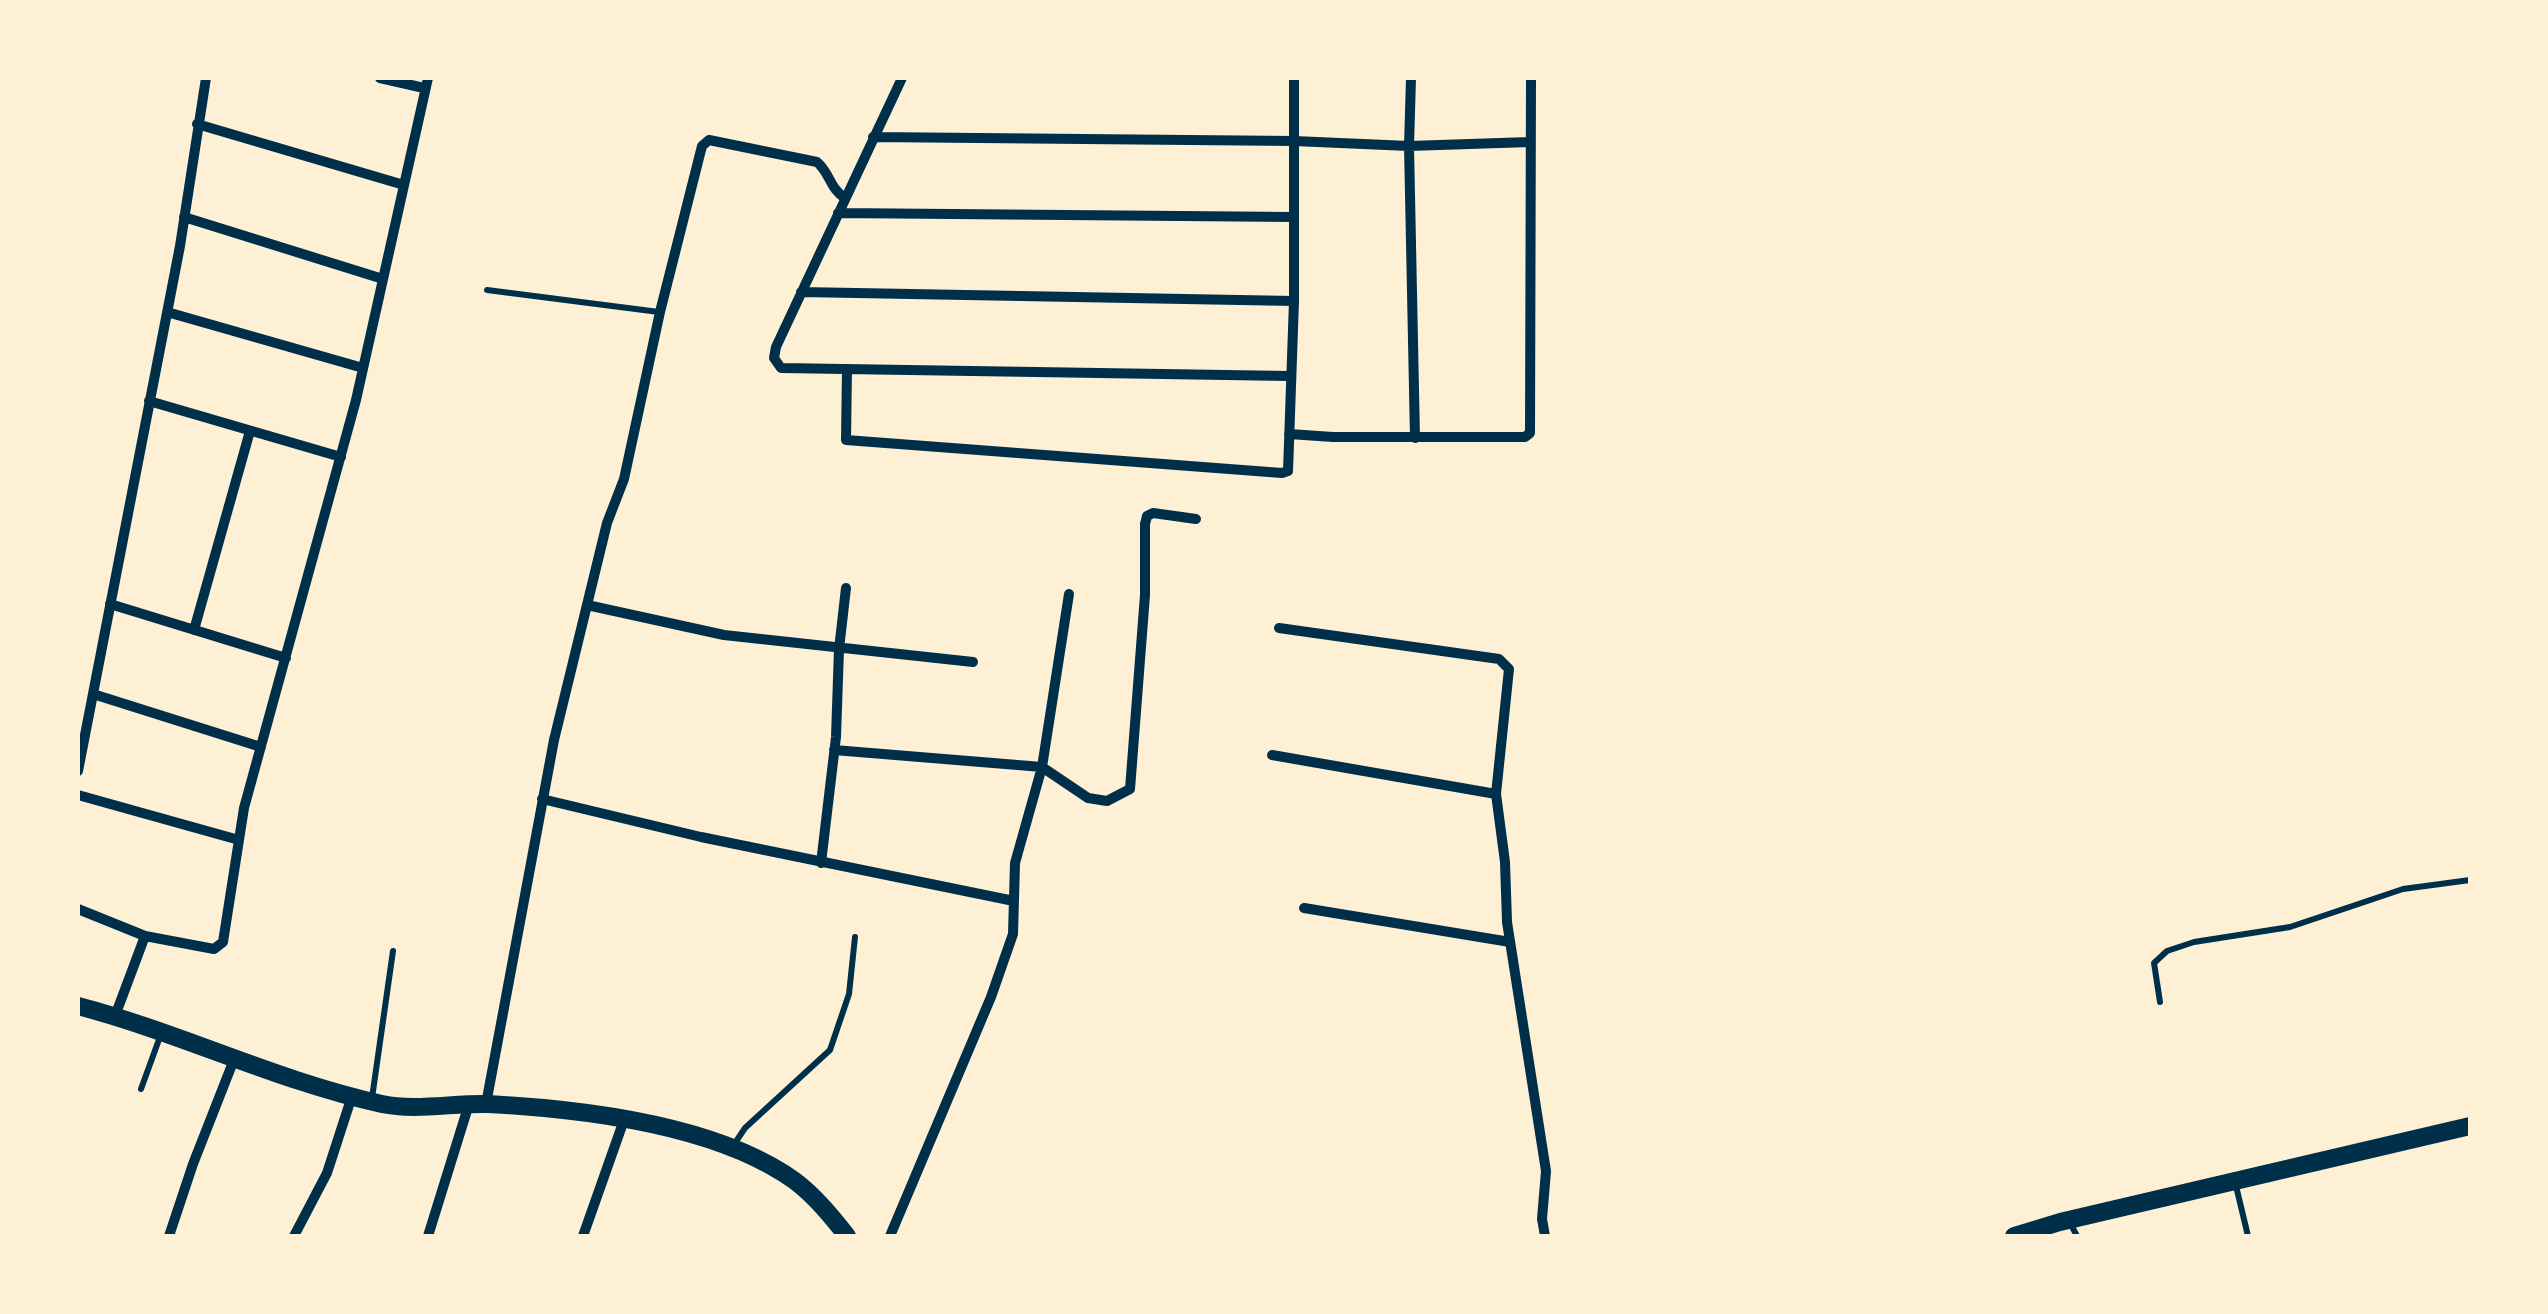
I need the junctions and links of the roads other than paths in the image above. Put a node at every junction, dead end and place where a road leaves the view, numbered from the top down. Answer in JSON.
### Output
{"nodes":[{"id":1,"x":206,"y":78,"type":"edge"},
{"id":2,"x":380,"y":78,"type":"edge"},
{"id":3,"x":902,"y":78,"type":"edge"},
{"id":4,"x":1294,"y":78,"type":"edge"},
{"id":5,"x":1411,"y":78,"type":"edge"},
{"id":6,"x":1531,"y":78,"type":"edge"},
{"id":7,"x":426,"y":83,"type":"edge"},
{"id":8,"x":197,"y":124,"type":"junction"},
{"id":9,"x":873,"y":137,"type":"junction"},
{"id":10,"x":1294,"y":141,"type":"junction"},
{"id":11,"x":1530,"y":142,"type":"junction"},
{"id":12,"x":1409,"y":146,"type":"junction"},
{"id":13,"x":404,"y":185,"type":"junction"},
{"id":14,"x":845,"y":198,"type":"junction"},
{"id":15,"x":838,"y":213,"type":"junction"},
{"id":16,"x":184,"y":217,"type":"junction"},
{"id":17,"x":1294,"y":218,"type":"junction"},
{"id":18,"x":383,"y":280,"type":"junction"},
{"id":19,"x":487,"y":290,"type":"dead end"},
{"id":20,"x":801,"y":292,"type":"junction"},
{"id":21,"x":1294,"y":302,"type":"junction"},
{"id":22,"x":167,"y":312,"type":"junction"},
{"id":23,"x":660,"y":312,"type":"junction"},
{"id":24,"x":363,"y":368,"type":"junction"},
{"id":25,"x":847,"y":369,"type":"junction"},
{"id":26,"x":1289,"y":376,"type":"junction"},
{"id":27,"x":150,"y":401,"type":"junction"},
{"id":28,"x":250,"y":430,"type":"junction"},
{"id":29,"x":1289,"y":434,"type":"junction"},
{"id":30,"x":1415,"y":438,"type":"junction"},
{"id":31,"x":340,"y":457,"type":"junction"},
{"id":32,"x":1196,"y":519,"type":"dead end"},
{"id":33,"x":846,"y":588,"type":"dead end"},
{"id":34,"x":1069,"y":594,"type":"dead end"},
{"id":35,"x":110,"y":604,"type":"junction"},
{"id":36,"x":587,"y":605,"type":"junction"},
{"id":37,"x":1279,"y":628,"type":"dead end"},
{"id":38,"x":194,"y":630,"type":"junction"},
{"id":39,"x":839,"y":650,"type":"junction"},
{"id":40,"x":286,"y":658,"type":"junction"},
{"id":41,"x":973,"y":662,"type":"dead end"},
{"id":42,"x":92,"y":694,"type":"junction"},
{"id":43,"x":262,"y":747,"type":"junction"},
{"id":44,"x":834,"y":750,"type":"junction"},
{"id":45,"x":1272,"y":755,"type":"dead end"},
{"id":46,"x":1042,"y":767,"type":"junction"},
{"id":47,"x":78,"y":770,"type":"edge"},
{"id":48,"x":1496,"y":794,"type":"junction"},
{"id":49,"x":78,"y":795,"type":"edge"},
{"id":50,"x":542,"y":798,"type":"junction"},
{"id":51,"x":239,"y":840,"type":"junction"},
{"id":52,"x":821,"y":863,"type":"junction"},
{"id":53,"x":2470,"y":880,"type":"edge"},
{"id":54,"x":1014,"y":901,"type":"junction"},
{"id":55,"x":1304,"y":908,"type":"dead end"},
{"id":56,"x":78,"y":909,"type":"edge"},
{"id":57,"x":145,"y":936,"type":"junction"},
{"id":58,"x":855,"y":936,"type":"dead end"},
{"id":59,"x":1510,"y":942,"type":"junction"},
{"id":60,"x":393,"y":950,"type":"dead end"},
{"id":61,"x":2160,"y":1002,"type":"dead end"},
{"id":62,"x":78,"y":1006,"type":"edge"},
{"id":63,"x":115,"y":1016,"type":"junction"},
{"id":64,"x":161,"y":1033,"type":"junction"},
{"id":65,"x":236,"y":1056,"type":"junction"},
{"id":66,"x":141,"y":1089,"type":"dead end"},
{"id":67,"x":352,"y":1096,"type":"junction"},
{"id":68,"x":372,"y":1102,"type":"junction"},
{"id":69,"x":477,"y":1104,"type":"junction"},
{"id":70,"x":624,"y":1120,"type":"junction"},
{"id":71,"x":2470,"y":1126,"type":"edge"},
{"id":72,"x":732,"y":1146,"type":"junction"},
{"id":73,"x":2234,"y":1180,"type":"junction"},
{"id":74,"x":2073,"y":1228,"type":"edge"},
{"id":75,"x":2046,"y":1232,"type":"edge"},
{"id":76,"x":169,"y":1236,"type":"edge"},
{"id":77,"x":294,"y":1236,"type":"edge"},
{"id":78,"x":428,"y":1236,"type":"edge"},
{"id":79,"x":584,"y":1236,"type":"edge"},
{"id":80,"x":847,"y":1236,"type":"edge"},
{"id":81,"x":890,"y":1236,"type":"edge"},
{"id":82,"x":1545,"y":1236,"type":"edge"},
{"id":83,"x":2014,"y":1236,"type":"edge"},
{"id":84,"x":2248,"y":1236,"type":"edge"}],
"edges":[{"from":1,"to":8,"type":"street"},
{"from":2,"to":7,"type":"street"},
{"from":3,"to":9,"type":"street"},
{"from":4,"to":10,"type":"street"},
{"from":5,"to":12,"type":"street"},
{"from":6,"to":11,"type":"street"},
{"from":7,"to":13,"type":"street"},
{"from":8,"to":13,"type":"street"},
{"from":8,"to":16,"type":"street"},
{"from":9,"to":10,"type":"street"},
{"from":9,"to":14,"type":"street"},
{"from":10,"to":12,"type":"street"},
{"from":10,"to":17,"type":"street"},
{"from":11,"to":12,"type":"street"},
{"from":11,"to":30,"type":"street"},
{"from":12,"to":30,"type":"street"},
{"from":13,"to":18,"type":"street"},
{"from":14,"to":15,"type":"street"},
{"from":14,"to":23,"type":"street"},
{"from":15,"to":17,"type":"street"},
{"from":15,"to":20,"type":"street"},
{"from":16,"to":18,"type":"street"},
{"from":16,"to":22,"type":"street"},
{"from":17,"to":21,"type":"street"},
{"from":18,"to":24,"type":"street"},
{"from":19,"to":23,"type":"lane"},
{"from":20,"to":21,"type":"street"},
{"from":20,"to":25,"type":"street"},
{"from":21,"to":26,"type":"street"},
{"from":22,"to":24,"type":"street"},
{"from":22,"to":27,"type":"street"},
{"from":23,"to":36,"type":"street"},
{"from":24,"to":31,"type":"street"},
{"from":25,"to":26,"type":"street"},
{"from":25,"to":29,"type":"street"},
{"from":26,"to":29,"type":"street"},
{"from":27,"to":28,"type":"street"},
{"from":27,"to":35,"type":"street"},
{"from":28,"to":31,"type":"street"},
{"from":28,"to":38,"type":"street"},
{"from":29,"to":30,"type":"street"},
{"from":31,"to":40,"type":"street"},
{"from":32,"to":46,"type":"street"},
{"from":33,"to":39,"type":"street"},
{"from":34,"to":46,"type":"street"},
{"from":35,"to":38,"type":"street"},
{"from":35,"to":42,"type":"street"},
{"from":36,"to":39,"type":"street"},
{"from":36,"to":50,"type":"street"},
{"from":37,"to":48,"type":"street"},
{"from":38,"to":40,"type":"street"},
{"from":39,"to":41,"type":"street"},
{"from":39,"to":44,"type":"street"},
{"from":40,"to":43,"type":"street"},
{"from":42,"to":43,"type":"street"},
{"from":42,"to":47,"type":"street"},
{"from":43,"to":51,"type":"street"},
{"from":44,"to":46,"type":"street"},
{"from":44,"to":52,"type":"street"},
{"from":45,"to":48,"type":"street"},
{"from":46,"to":54,"type":"street"},
{"from":48,"to":59,"type":"street"},
{"from":49,"to":51,"type":"street"},
{"from":50,"to":52,"type":"street"},
{"from":50,"to":69,"type":"street"},
{"from":51,"to":57,"type":"street"},
{"from":52,"to":54,"type":"street"},
{"from":53,"to":61,"type":"lane"},
{"from":54,"to":81,"type":"street"},
{"from":55,"to":59,"type":"street"},
{"from":56,"to":57,"type":"street"},
{"from":57,"to":63,"type":"street"},
{"from":58,"to":72,"type":"lane"},
{"from":59,"to":82,"type":"street"},
{"from":60,"to":68,"type":"lane"},
{"from":62,"to":63,"type":"main road"},
{"from":63,"to":64,"type":"main road"},
{"from":64,"to":65,"type":"main road"},
{"from":64,"to":66,"type":"lane"},
{"from":65,"to":67,"type":"main road"},
{"from":65,"to":76,"type":"street"},
{"from":67,"to":68,"type":"main road"},
{"from":67,"to":77,"type":"street"},
{"from":68,"to":69,"type":"main road"},
{"from":69,"to":70,"type":"main road"},
{"from":69,"to":78,"type":"street"},
{"from":70,"to":72,"type":"main road"},
{"from":70,"to":79,"type":"street"},
{"from":71,"to":73,"type":"main road"},
{"from":72,"to":80,"type":"main road"},
{"from":73,"to":74,"type":"main road"},
{"from":73,"to":84,"type":"lane"},
{"from":74,"to":75,"type":"main road"},
{"from":75,"to":83,"type":"main road"}]}
